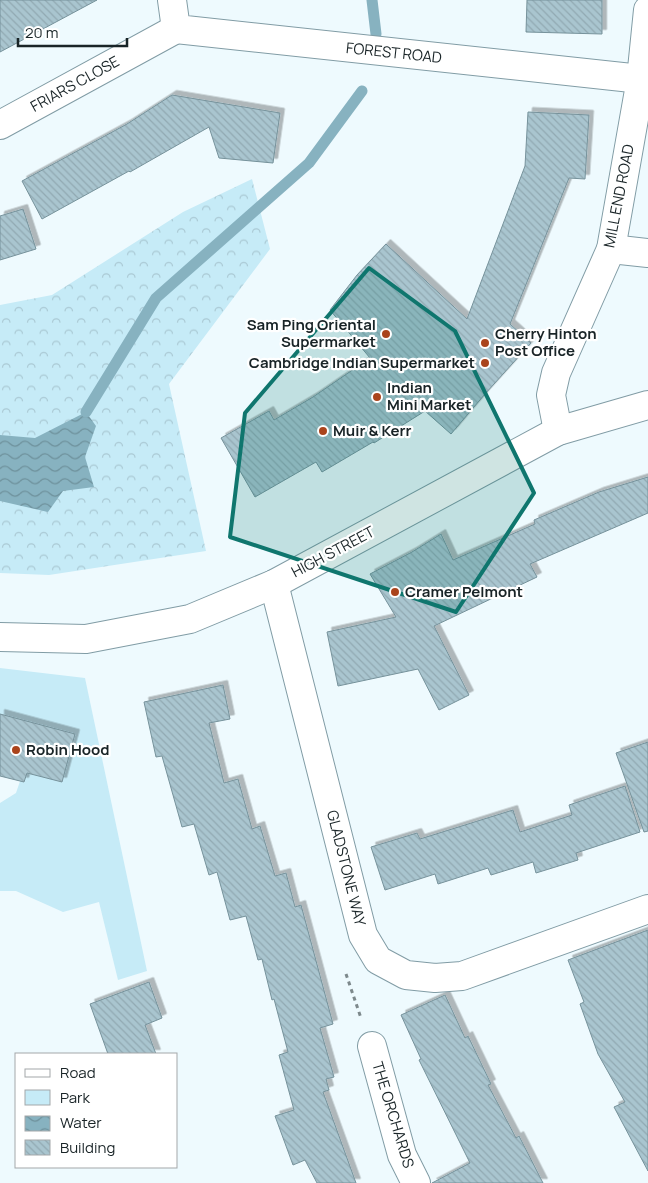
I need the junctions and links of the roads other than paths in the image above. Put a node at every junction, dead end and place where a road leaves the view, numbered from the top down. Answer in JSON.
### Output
{"nodes":[{"id":1,"x":172,"y":0,"type":"edge"},
{"id":2,"x":648,"y":10,"type":"edge"},
{"id":3,"x":176,"y":30,"type":"junction"},
{"id":4,"x":641,"y":79,"type":"junction"},
{"id":5,"x":0,"y":125,"type":"edge"},
{"id":6,"x":611,"y":249,"type":"junction"},
{"id":7,"x":648,"y":253,"type":"edge"},
{"id":8,"x":648,"y":405,"type":"edge"},
{"id":9,"x":558,"y":431,"type":"junction"},
{"id":10,"x":274,"y":584,"type":"junction"},
{"id":11,"x":0,"y":637,"type":"edge"},
{"id":12,"x":648,"y":909,"type":"edge"},
{"id":13,"x":372,"y":1046,"type":"road end"},
{"id":14,"x":416,"y":1183,"type":"edge"}],
"edges":[{"from":1,"to":3,"type":"street"},
{"from":2,"to":4,"type":"street","name":"MILL END ROAD"},
{"from":3,"to":4,"type":"street","name":"FOREST ROAD"},
{"from":3,"to":5,"type":"street","name":"FRIARS CLOSE"},
{"from":4,"to":6,"type":"street","name":"MILL END ROAD"},
{"from":6,"to":7,"type":"street"},
{"from":6,"to":9,"type":"street","name":"MILL END ROAD"},
{"from":8,"to":9,"type":"street","name":"HIGH STREET"},
{"from":9,"to":10,"type":"street","name":"HIGH STREET"},
{"from":10,"to":11,"type":"street","name":"HIGH STREET"},
{"from":10,"to":12,"type":"street","name":"GLADSTONE WAY"},
{"from":13,"to":14,"type":"street","name":"THE ORCHARDS"}]}
